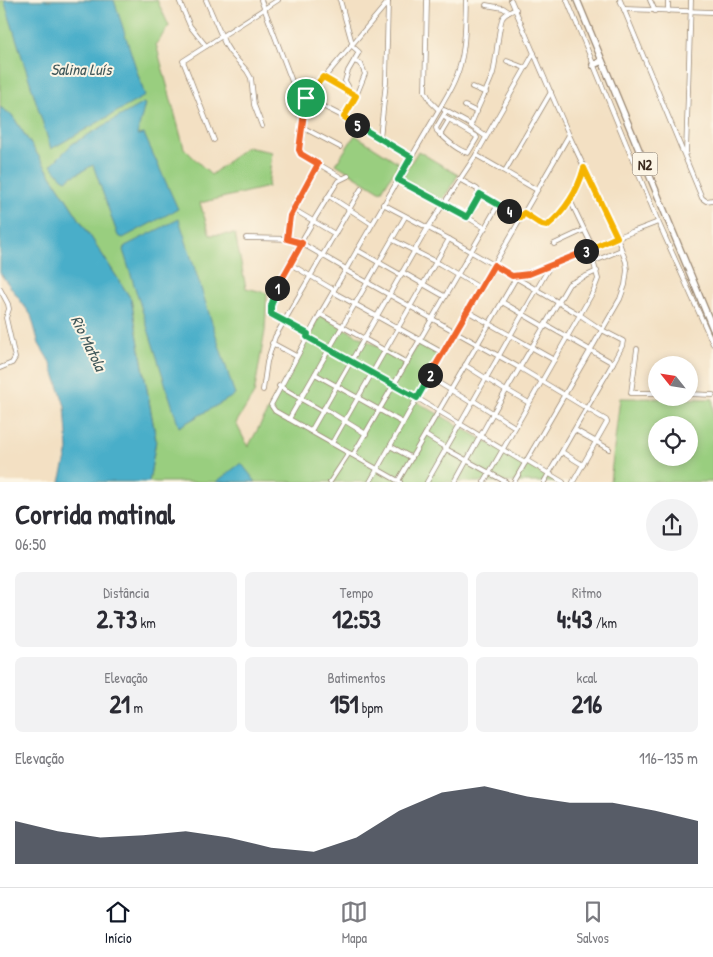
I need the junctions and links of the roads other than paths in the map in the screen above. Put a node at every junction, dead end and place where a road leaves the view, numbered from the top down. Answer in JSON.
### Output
{"nodes":[{"id":1,"x":179,"y":0,"type":"edge"},
{"id":2,"x":206,"y":0,"type":"edge"},
{"id":3,"x":261,"y":0,"type":"edge"},
{"id":4,"x":278,"y":0,"type":"edge"},
{"id":5,"x":340,"y":0,"type":"edge"},
{"id":6,"x":427,"y":0,"type":"edge"},
{"id":7,"x":466,"y":0,"type":"edge"},
{"id":8,"x":511,"y":0,"type":"edge"},
{"id":9,"x":567,"y":0,"type":"edge"},
{"id":10,"x":576,"y":0,"type":"edge"},
{"id":11,"x":620,"y":0,"type":"edge"},
{"id":12,"x":650,"y":0,"type":"edge"},
{"id":13,"x":668,"y":0,"type":"edge"},
{"id":14,"x":691,"y":0,"type":"edge"},
{"id":15,"x":388,"y":1,"type":"edge"},
{"id":16,"x":486,"y":5,"type":"dead end"},
{"id":17,"x":264,"y":8,"type":"junction"},
{"id":18,"x":516,"y":9,"type":"junction"},
{"id":19,"x":624,"y":9,"type":"junction"},
{"id":20,"x":655,"y":11,"type":"junction"},
{"id":21,"x":668,"y":11,"type":"junction"},
{"id":22,"x":509,"y":12,"type":"junction"},
{"id":23,"x":691,"y":12,"type":"junction"},
{"id":24,"x":713,"y":12,"type":"edge"},
{"id":25,"x":222,"y":36,"type":"junction"},
{"id":26,"x":351,"y":44,"type":"junction"},
{"id":27,"x":206,"y":46,"type":"junction"},
{"id":28,"x":534,"y":53,"type":"junction"},
{"id":29,"x":354,"y":61,"type":"junction"},
{"id":30,"x":508,"y":61,"type":"dead end"},
{"id":31,"x":602,"y":61,"type":"junction"},
{"id":32,"x":593,"y":65,"type":"junction"},
{"id":33,"x":525,"y":68,"type":"junction"},
{"id":34,"x":323,"y":77,"type":"junction"},
{"id":35,"x":472,"y":87,"type":"dead end"},
{"id":36,"x":347,"y":91,"type":"junction"},
{"id":37,"x":552,"y":92,"type":"junction"},
{"id":38,"x":486,"y":93,"type":"junction"},
{"id":39,"x":356,"y":96,"type":"junction"},
{"id":40,"x":306,"y":98,"type":"junction"},
{"id":41,"x":465,"y":106,"type":"dead end"},
{"id":42,"x":440,"y":109,"type":"junction"},
{"id":43,"x":477,"y":112,"type":"junction"},
{"id":44,"x":445,"y":113,"type":"junction"},
{"id":45,"x":344,"y":117,"type":"junction"},
{"id":46,"x":448,"y":120,"type":"junction"},
{"id":47,"x":471,"y":124,"type":"junction"},
{"id":48,"x":262,"y":126,"type":"dead end"},
{"id":49,"x":302,"y":127,"type":"junction"},
{"id":50,"x":440,"y":134,"type":"junction"},
{"id":51,"x":569,"y":135,"type":"junction"},
{"id":52,"x":486,"y":136,"type":"junction"},
{"id":53,"x":380,"y":138,"type":"junction"},
{"id":54,"x":214,"y":140,"type":"dead end"},
{"id":55,"x":340,"y":147,"type":"dead end"},
{"id":56,"x":476,"y":155,"type":"junction"},
{"id":57,"x":685,"y":155,"type":"junction"},
{"id":58,"x":411,"y":157,"type":"junction"},
{"id":59,"x":318,"y":164,"type":"junction"},
{"id":60,"x":584,"y":168,"type":"junction"},
{"id":61,"x":505,"y":171,"type":"junction"},
{"id":62,"x":348,"y":176,"type":"dead end"},
{"id":63,"x":342,"y":178,"type":"junction"},
{"id":64,"x":459,"y":179,"type":"junction"},
{"id":65,"x":398,"y":180,"type":"junction"},
{"id":66,"x":362,"y":189,"type":"dead end"},
{"id":67,"x":537,"y":190,"type":"junction"},
{"id":68,"x":480,"y":194,"type":"junction"},
{"id":69,"x":329,"y":196,"type":"junction"},
{"id":70,"x":570,"y":200,"type":"junction"},
{"id":71,"x":713,"y":200,"type":"edge"},
{"id":72,"x":383,"y":204,"type":"junction"},
{"id":73,"x":442,"y":204,"type":"junction"},
{"id":74,"x":498,"y":205,"type":"junction"},
{"id":75,"x":293,"y":209,"type":"junction"},
{"id":76,"x":349,"y":210,"type":"junction"},
{"id":77,"x":524,"y":213,"type":"junction"},
{"id":78,"x":405,"y":217,"type":"junction"},
{"id":79,"x":467,"y":217,"type":"junction"},
{"id":80,"x":521,"y":218,"type":"junction"},
{"id":81,"x":314,"y":222,"type":"junction"},
{"id":82,"x":658,"y":222,"type":"junction"},
{"id":83,"x":372,"y":224,"type":"junction"},
{"id":84,"x":427,"y":228,"type":"junction"},
{"id":85,"x":484,"y":228,"type":"junction"},
{"id":86,"x":584,"y":230,"type":"junction"},
{"id":87,"x":335,"y":234,"type":"junction"},
{"id":88,"x":617,"y":237,"type":"junction"},
{"id":89,"x":246,"y":238,"type":"dead end"},
{"id":90,"x":287,"y":239,"type":"junction"},
{"id":91,"x":449,"y":239,"type":"junction"},
{"id":92,"x":393,"y":240,"type":"junction"},
{"id":93,"x":302,"y":243,"type":"junction"},
{"id":94,"x":554,"y":244,"type":"dead end"},
{"id":95,"x":592,"y":248,"type":"junction"},
{"id":96,"x":357,"y":250,"type":"junction"},
{"id":97,"x":621,"y":250,"type":"junction"},
{"id":98,"x":414,"y":252,"type":"junction"},
{"id":99,"x":471,"y":252,"type":"junction"},
{"id":100,"x":323,"y":254,"type":"junction"},
{"id":101,"x":380,"y":262,"type":"junction"},
{"id":102,"x":436,"y":262,"type":"junction"},
{"id":103,"x":290,"y":264,"type":"junction"},
{"id":104,"x":494,"y":265,"type":"junction"},
{"id":105,"x":550,"y":266,"type":"junction"},
{"id":106,"x":346,"y":270,"type":"junction"},
{"id":107,"x":597,"y":271,"type":"junction"},
{"id":108,"x":401,"y":274,"type":"junction"},
{"id":109,"x":457,"y":274,"type":"junction"},
{"id":110,"x":310,"y":276,"type":"junction"},
{"id":111,"x":514,"y":277,"type":"junction"},
{"id":112,"x":367,"y":283,"type":"junction"},
{"id":113,"x":424,"y":284,"type":"junction"},
{"id":114,"x":480,"y":288,"type":"junction"},
{"id":115,"x":0,"y":289,"type":"edge"},
{"id":116,"x":334,"y":291,"type":"junction"},
{"id":117,"x":537,"y":291,"type":"junction"},
{"id":118,"x":389,"y":296,"type":"junction"},
{"id":119,"x":444,"y":296,"type":"junction"},
{"id":120,"x":502,"y":302,"type":"junction"},
{"id":121,"x":559,"y":303,"type":"junction"},
{"id":122,"x":355,"y":305,"type":"junction"},
{"id":123,"x":410,"y":307,"type":"junction"},
{"id":124,"x":467,"y":311,"type":"junction"},
{"id":125,"x":320,"y":314,"type":"junction"},
{"id":126,"x":524,"y":314,"type":"junction"},
{"id":127,"x":580,"y":315,"type":"junction"},
{"id":128,"x":377,"y":317,"type":"junction"},
{"id":129,"x":432,"y":319,"type":"junction"},
{"id":130,"x":284,"y":320,"type":"junction"},
{"id":131,"x":489,"y":323,"type":"junction"},
{"id":132,"x":546,"y":326,"type":"junction"},
{"id":133,"x":342,"y":327,"type":"junction"},
{"id":134,"x":398,"y":328,"type":"junction"},
{"id":135,"x":713,"y":329,"type":"edge"},
{"id":136,"x":602,"y":330,"type":"junction"},
{"id":137,"x":455,"y":332,"type":"junction"},
{"id":138,"x":512,"y":335,"type":"junction"},
{"id":139,"x":308,"y":336,"type":"junction"},
{"id":140,"x":567,"y":337,"type":"junction"},
{"id":141,"x":364,"y":339,"type":"junction"},
{"id":142,"x":420,"y":340,"type":"junction"},
{"id":143,"x":272,"y":343,"type":"junction"},
{"id":144,"x":477,"y":344,"type":"junction"},
{"id":145,"x":713,"y":344,"type":"edge"},
{"id":146,"x":533,"y":347,"type":"junction"},
{"id":147,"x":637,"y":349,"type":"dead end"},
{"id":148,"x":385,"y":350,"type":"junction"},
{"id":149,"x":590,"y":350,"type":"junction"},
{"id":150,"x":329,"y":351,"type":"junction"},
{"id":151,"x":443,"y":353,"type":"junction"},
{"id":152,"x":296,"y":356,"type":"junction"},
{"id":153,"x":499,"y":356,"type":"junction"},
{"id":154,"x":554,"y":360,"type":"junction"},
{"id":155,"x":351,"y":362,"type":"junction"},
{"id":156,"x":406,"y":363,"type":"junction"},
{"id":157,"x":613,"y":363,"type":"junction"},
{"id":158,"x":465,"y":366,"type":"junction"},
{"id":159,"x":0,"y":368,"type":"edge"},
{"id":160,"x":520,"y":368,"type":"junction"},
{"id":161,"x":315,"y":374,"type":"junction"},
{"id":162,"x":372,"y":374,"type":"junction"},
{"id":163,"x":429,"y":377,"type":"junction"},
{"id":164,"x":486,"y":380,"type":"junction"},
{"id":165,"x":542,"y":381,"type":"junction"},
{"id":166,"x":279,"y":386,"type":"junction"},
{"id":167,"x":337,"y":386,"type":"junction"},
{"id":168,"x":393,"y":386,"type":"junction"},
{"id":169,"x":263,"y":390,"type":"dead end"},
{"id":170,"x":451,"y":390,"type":"junction"},
{"id":171,"x":506,"y":390,"type":"junction"},
{"id":172,"x":648,"y":393,"type":"edge"},
{"id":173,"x":698,"y":394,"type":"edge"},
{"id":174,"x":565,"y":395,"type":"junction"},
{"id":175,"x":713,"y":395,"type":"edge"},
{"id":176,"x":358,"y":398,"type":"junction"},
{"id":177,"x":417,"y":398,"type":"junction"},
{"id":178,"x":301,"y":399,"type":"junction"},
{"id":179,"x":473,"y":402,"type":"junction"},
{"id":180,"x":529,"y":403,"type":"junction"},
{"id":181,"x":587,"y":408,"type":"junction"},
{"id":182,"x":323,"y":410,"type":"junction"},
{"id":183,"x":379,"y":410,"type":"junction"},
{"id":184,"x":438,"y":411,"type":"junction"},
{"id":185,"x":493,"y":413,"type":"junction"},
{"id":186,"x":289,"y":419,"type":"junction"},
{"id":187,"x":345,"y":420,"type":"junction"},
{"id":188,"x":403,"y":423,"type":"junction"},
{"id":189,"x":460,"y":424,"type":"junction"},
{"id":190,"x":515,"y":427,"type":"junction"},
{"id":191,"x":575,"y":430,"type":"junction"},
{"id":192,"x":311,"y":431,"type":"junction"},
{"id":193,"x":366,"y":434,"type":"junction"},
{"id":194,"x":425,"y":435,"type":"junction"},
{"id":195,"x":480,"y":436,"type":"junction"},
{"id":196,"x":332,"y":442,"type":"junction"},
{"id":197,"x":596,"y":442,"type":"junction"},
{"id":198,"x":390,"y":446,"type":"junction"},
{"id":199,"x":446,"y":449,"type":"junction"},
{"id":200,"x":502,"y":449,"type":"junction"},
{"id":201,"x":609,"y":449,"type":"dead end"},
{"id":202,"x":562,"y":452,"type":"junction"},
{"id":203,"x":351,"y":454,"type":"junction"},
{"id":204,"x":412,"y":458,"type":"junction"},
{"id":205,"x":467,"y":460,"type":"junction"},
{"id":206,"x":526,"y":461,"type":"junction"},
{"id":207,"x":583,"y":465,"type":"junction"},
{"id":208,"x":377,"y":469,"type":"junction"},
{"id":209,"x":489,"y":472,"type":"junction"},
{"id":210,"x":549,"y":474,"type":"junction"},
{"id":211,"x":330,"y":482,"type":"edge"},
{"id":212,"x":370,"y":482,"type":"edge"},
{"id":213,"x":399,"y":482,"type":"edge"},
{"id":214,"x":427,"y":482,"type":"edge"},
{"id":215,"x":455,"y":482,"type":"edge"},
{"id":216,"x":484,"y":482,"type":"edge"},
{"id":217,"x":506,"y":482,"type":"edge"},
{"id":218,"x":514,"y":482,"type":"edge"},
{"id":219,"x":544,"y":482,"type":"edge"},
{"id":220,"x":563,"y":482,"type":"edge"},
{"id":221,"x":573,"y":482,"type":"edge"}],
"edges":[{"from":1,"to":27,"type":"street"},
{"from":2,"to":25,"type":"street"},
{"from":3,"to":17,"type":"street"},
{"from":4,"to":17,"type":"street"},
{"from":5,"to":26,"type":"street"},
{"from":6,"to":42,"type":"street"},
{"from":7,"to":42,"type":"street"},
{"from":8,"to":18,"type":"street"},
{"from":9,"to":32,"type":"street"},
{"from":10,"to":31,"type":"main road","number":"N2"},
{"from":11,"to":19,"type":"street"},
{"from":12,"to":20,"type":"street"},
{"from":13,"to":21,"type":"street"},
{"from":14,"to":23,"type":"street"},
{"from":15,"to":26,"type":"street"},
{"from":15,"to":53,"type":"street"},
{"from":16,"to":22,"type":"street"},
{"from":17,"to":25,"type":"street"},
{"from":17,"to":40,"type":"street"},
{"from":18,"to":22,"type":"street"},
{"from":18,"to":28,"type":"street"},
{"from":19,"to":20,"type":"street"},
{"from":19,"to":57,"type":"street"},
{"from":20,"to":21,"type":"street"},
{"from":21,"to":23,"type":"street"},
{"from":22,"to":38,"type":"street"},
{"from":23,"to":24,"type":"street"},
{"from":23,"to":57,"type":"street"},
{"from":25,"to":27,"type":"street"},
{"from":25,"to":48,"type":"street"},
{"from":26,"to":29,"type":"street"},
{"from":26,"to":34,"type":"street"},
{"from":27,"to":54,"type":"street"},
{"from":28,"to":33,"type":"street"},
{"from":28,"to":37,"type":"street"},
{"from":29,"to":36,"type":"street"},
{"from":29,"to":39,"type":"street"},
{"from":30,"to":33,"type":"street"},
{"from":31,"to":32,"type":"main road"},
{"from":31,"to":135,"type":"main road","number":"N2"},
{"from":32,"to":82,"type":"street"},
{"from":33,"to":52,"type":"street"},
{"from":34,"to":36,"type":"street"},
{"from":34,"to":40,"type":"street"},
{"from":35,"to":38,"type":"street"},
{"from":36,"to":39,"type":"street"},
{"from":37,"to":51,"type":"street"},
{"from":37,"to":61,"type":"street"},
{"from":38,"to":43,"type":"street"},
{"from":39,"to":45,"type":"street"},
{"from":40,"to":45,"type":"street"},
{"from":40,"to":49,"type":"street"},
{"from":41,"to":43,"type":"street"},
{"from":42,"to":44,"type":"street"},
{"from":42,"to":58,"type":"street"},
{"from":43,"to":47,"type":"street"},
{"from":44,"to":46,"type":"street"},
{"from":44,"to":47,"type":"street"},
{"from":44,"to":50,"type":"street"},
{"from":45,"to":53,"type":"street"},
{"from":46,"to":50,"type":"street"},
{"from":46,"to":50,"type":"street"},
{"from":47,"to":52,"type":"street"},
{"from":49,"to":55,"type":"street"},
{"from":49,"to":59,"type":"street"},
{"from":51,"to":60,"type":"street"},
{"from":51,"to":67,"type":"street"},
{"from":52,"to":56,"type":"street"},
{"from":53,"to":58,"type":"street"},
{"from":56,"to":61,"type":"street"},
{"from":56,"to":64,"type":"street"},
{"from":57,"to":71,"type":"street"},
{"from":58,"to":65,"type":"street"},
{"from":59,"to":63,"type":"street"},
{"from":59,"to":75,"type":"street"},
{"from":60,"to":70,"type":"street"},
{"from":60,"to":88,"type":"street"},
{"from":61,"to":67,"type":"street"},
{"from":62,"to":63,"type":"street"},
{"from":63,"to":69,"type":"street"},
{"from":64,"to":68,"type":"street"},
{"from":64,"to":73,"type":"street"},
{"from":65,"to":72,"type":"street"},
{"from":65,"to":73,"type":"street"},
{"from":66,"to":76,"type":"street"},
{"from":67,"to":77,"type":"street"},
{"from":68,"to":74,"type":"street"},
{"from":68,"to":79,"type":"street"},
{"from":69,"to":76,"type":"street"},
{"from":69,"to":81,"type":"street"},
{"from":70,"to":77,"type":"street"},
{"from":70,"to":86,"type":"street"},
{"from":72,"to":78,"type":"street"},
{"from":72,"to":83,"type":"street"},
{"from":73,"to":79,"type":"street"},
{"from":73,"to":84,"type":"street"},
{"from":74,"to":80,"type":"street"},
{"from":74,"to":85,"type":"street"},
{"from":75,"to":81,"type":"street"},
{"from":75,"to":90,"type":"street"},
{"from":76,"to":83,"type":"street"},
{"from":76,"to":87,"type":"street"},
{"from":77,"to":80,"type":"street"},
{"from":78,"to":84,"type":"street"},
{"from":78,"to":92,"type":"street"},
{"from":79,"to":85,"type":"street"},
{"from":80,"to":104,"type":"street"},
{"from":81,"to":87,"type":"street"},
{"from":81,"to":93,"type":"street"},
{"from":82,"to":88,"type":"street"},
{"from":82,"to":145,"type":"street"},
{"from":83,"to":96,"type":"street"},
{"from":84,"to":91,"type":"street"},
{"from":84,"to":98,"type":"street"},
{"from":85,"to":99,"type":"street"},
{"from":86,"to":94,"type":"street"},
{"from":86,"to":95,"type":"street"},
{"from":87,"to":100,"type":"street"},
{"from":88,"to":95,"type":"street"},
{"from":88,"to":97,"type":"street"},
{"from":89,"to":90,"type":"street"},
{"from":90,"to":93,"type":"street"},
{"from":91,"to":99,"type":"street"},
{"from":91,"to":102,"type":"street"},
{"from":92,"to":98,"type":"street"},
{"from":92,"to":101,"type":"street"},
{"from":93,"to":100,"type":"street"},
{"from":93,"to":103,"type":"street"},
{"from":95,"to":105,"type":"street"},
{"from":96,"to":101,"type":"street"},
{"from":96,"to":106,"type":"street"},
{"from":97,"to":107,"type":"street"},
{"from":97,"to":136,"type":"street"},
{"from":98,"to":102,"type":"street"},
{"from":98,"to":108,"type":"street"},
{"from":99,"to":104,"type":"street"},
{"from":99,"to":109,"type":"street"},
{"from":100,"to":106,"type":"street"},
{"from":100,"to":110,"type":"street"},
{"from":101,"to":108,"type":"street"},
{"from":101,"to":112,"type":"street"},
{"from":102,"to":109,"type":"street"},
{"from":102,"to":113,"type":"street"},
{"from":103,"to":110,"type":"street"},
{"from":103,"to":130,"type":"street"},
{"from":104,"to":111,"type":"street"},
{"from":104,"to":114,"type":"street"},
{"from":105,"to":111,"type":"street"},
{"from":105,"to":117,"type":"street"},
{"from":106,"to":112,"type":"street"},
{"from":106,"to":116,"type":"street"},
{"from":107,"to":121,"type":"street"},
{"from":107,"to":127,"type":"street"},
{"from":108,"to":113,"type":"street"},
{"from":108,"to":118,"type":"street"},
{"from":109,"to":114,"type":"street"},
{"from":109,"to":119,"type":"street"},
{"from":110,"to":116,"type":"street"},
{"from":110,"to":130,"type":"street"},
{"from":111,"to":117,"type":"street"},
{"from":111,"to":120,"type":"street"},
{"from":112,"to":118,"type":"street"},
{"from":112,"to":122,"type":"street"},
{"from":113,"to":119,"type":"street"},
{"from":113,"to":123,"type":"street"},
{"from":114,"to":124,"type":"street"},
{"from":115,"to":159,"type":"street"},
{"from":116,"to":122,"type":"street"},
{"from":116,"to":125,"type":"street"},
{"from":117,"to":121,"type":"street"},
{"from":117,"to":126,"type":"street"},
{"from":118,"to":123,"type":"street"},
{"from":118,"to":128,"type":"street"},
{"from":119,"to":129,"type":"street"},
{"from":120,"to":126,"type":"street"},
{"from":120,"to":131,"type":"street"},
{"from":121,"to":127,"type":"street"},
{"from":121,"to":132,"type":"street"},
{"from":122,"to":128,"type":"street"},
{"from":122,"to":133,"type":"street"},
{"from":123,"to":129,"type":"street"},
{"from":123,"to":134,"type":"street"},
{"from":124,"to":131,"type":"street"},
{"from":124,"to":137,"type":"street"},
{"from":125,"to":133,"type":"street"},
{"from":125,"to":139,"type":"street"},
{"from":126,"to":132,"type":"street"},
{"from":126,"to":138,"type":"street"},
{"from":127,"to":136,"type":"street"},
{"from":127,"to":140,"type":"street"},
{"from":128,"to":134,"type":"street"},
{"from":128,"to":141,"type":"street"},
{"from":129,"to":137,"type":"street"},
{"from":129,"to":142,"type":"street"},
{"from":130,"to":139,"type":"street"},
{"from":130,"to":143,"type":"street"},
{"from":131,"to":138,"type":"street"},
{"from":131,"to":144,"type":"street"},
{"from":132,"to":140,"type":"street"},
{"from":132,"to":146,"type":"street"},
{"from":133,"to":141,"type":"street"},
{"from":133,"to":150,"type":"street"},
{"from":134,"to":142,"type":"street"},
{"from":134,"to":148,"type":"street"},
{"from":136,"to":149,"type":"street"},
{"from":136,"to":157,"type":"street"},
{"from":137,"to":144,"type":"street"},
{"from":137,"to":151,"type":"street"},
{"from":138,"to":146,"type":"street"},
{"from":138,"to":153,"type":"street"},
{"from":139,"to":150,"type":"street"},
{"from":139,"to":152,"type":"street"},
{"from":140,"to":149,"type":"street"},
{"from":140,"to":154,"type":"street"},
{"from":141,"to":148,"type":"street"},
{"from":141,"to":155,"type":"street"},
{"from":142,"to":151,"type":"street"},
{"from":142,"to":156,"type":"street"},
{"from":143,"to":152,"type":"street"},
{"from":143,"to":169,"type":"street"},
{"from":144,"to":153,"type":"street"},
{"from":144,"to":158,"type":"street"},
{"from":146,"to":154,"type":"street"},
{"from":146,"to":160,"type":"street"},
{"from":147,"to":172,"type":"street"},
{"from":148,"to":156,"type":"street"},
{"from":148,"to":162,"type":"street"},
{"from":149,"to":157,"type":"street"},
{"from":149,"to":174,"type":"street"},
{"from":150,"to":155,"type":"street"},
{"from":150,"to":161,"type":"street"},
{"from":151,"to":163,"type":"street"},
{"from":152,"to":166,"type":"street"},
{"from":153,"to":160,"type":"street"},
{"from":153,"to":164,"type":"street"},
{"from":154,"to":165,"type":"street"},
{"from":155,"to":162,"type":"street"},
{"from":155,"to":167,"type":"street"},
{"from":156,"to":168,"type":"street"},
{"from":157,"to":181,"type":"street"},
{"from":158,"to":164,"type":"street"},
{"from":158,"to":170,"type":"street"},
{"from":160,"to":165,"type":"street"},
{"from":160,"to":171,"type":"street"},
{"from":161,"to":167,"type":"street"},
{"from":161,"to":178,"type":"street"},
{"from":162,"to":168,"type":"street"},
{"from":162,"to":176,"type":"street"},
{"from":163,"to":170,"type":"street"},
{"from":163,"to":177,"type":"street"},
{"from":164,"to":171,"type":"street"},
{"from":164,"to":179,"type":"street"},
{"from":165,"to":174,"type":"street"},
{"from":165,"to":180,"type":"street"},
{"from":166,"to":178,"type":"street"},
{"from":166,"to":186,"type":"street"},
{"from":167,"to":176,"type":"street"},
{"from":167,"to":182,"type":"street"},
{"from":168,"to":177,"type":"street"},
{"from":168,"to":183,"type":"street"},
{"from":170,"to":179,"type":"street"},
{"from":170,"to":184,"type":"street"},
{"from":171,"to":180,"type":"street"},
{"from":171,"to":185,"type":"street"},
{"from":173,"to":175,"type":"street"},
{"from":174,"to":181,"type":"street"},
{"from":174,"to":206,"type":"street"},
{"from":176,"to":183,"type":"street"},
{"from":176,"to":187,"type":"street"},
{"from":177,"to":184,"type":"street"},
{"from":177,"to":188,"type":"street"},
{"from":178,"to":182,"type":"street"},
{"from":178,"to":186,"type":"street"},
{"from":179,"to":185,"type":"street"},
{"from":179,"to":189,"type":"street"},
{"from":180,"to":190,"type":"street"},
{"from":181,"to":191,"type":"street"},
{"from":181,"to":197,"type":"street"},
{"from":182,"to":187,"type":"street"},
{"from":182,"to":192,"type":"street"},
{"from":183,"to":188,"type":"street"},
{"from":183,"to":193,"type":"street"},
{"from":184,"to":189,"type":"street"},
{"from":184,"to":194,"type":"street"},
{"from":185,"to":190,"type":"street"},
{"from":185,"to":195,"type":"street"},
{"from":186,"to":192,"type":"street"},
{"from":187,"to":193,"type":"street"},
{"from":187,"to":196,"type":"street"},
{"from":188,"to":198,"type":"street"},
{"from":189,"to":195,"type":"street"},
{"from":189,"to":199,"type":"street"},
{"from":190,"to":200,"type":"street"},
{"from":191,"to":197,"type":"street"},
{"from":191,"to":202,"type":"street"},
{"from":192,"to":196,"type":"street"},
{"from":193,"to":203,"type":"street"},
{"from":194,"to":199,"type":"street"},
{"from":194,"to":204,"type":"street"},
{"from":195,"to":200,"type":"street"},
{"from":195,"to":205,"type":"street"},
{"from":196,"to":203,"type":"street"},
{"from":197,"to":201,"type":"street"},
{"from":197,"to":207,"type":"street"},
{"from":198,"to":204,"type":"street"},
{"from":198,"to":208,"type":"street"},
{"from":199,"to":205,"type":"street"},
{"from":199,"to":214,"type":"street"},
{"from":200,"to":206,"type":"street"},
{"from":200,"to":209,"type":"street"},
{"from":202,"to":207,"type":"street"},
{"from":202,"to":210,"type":"street"},
{"from":203,"to":208,"type":"street"},
{"from":203,"to":211,"type":"street"},
{"from":204,"to":213,"type":"street"},
{"from":205,"to":209,"type":"street"},
{"from":205,"to":215,"type":"street"},
{"from":206,"to":210,"type":"street"},
{"from":206,"to":218,"type":"street"},
{"from":207,"to":221,"type":"street"},
{"from":208,"to":212,"type":"street"},
{"from":208,"to":213,"type":"street"},
{"from":209,"to":216,"type":"street"},
{"from":209,"to":217,"type":"street"},
{"from":210,"to":219,"type":"street"},
{"from":210,"to":220,"type":"street"}]}
